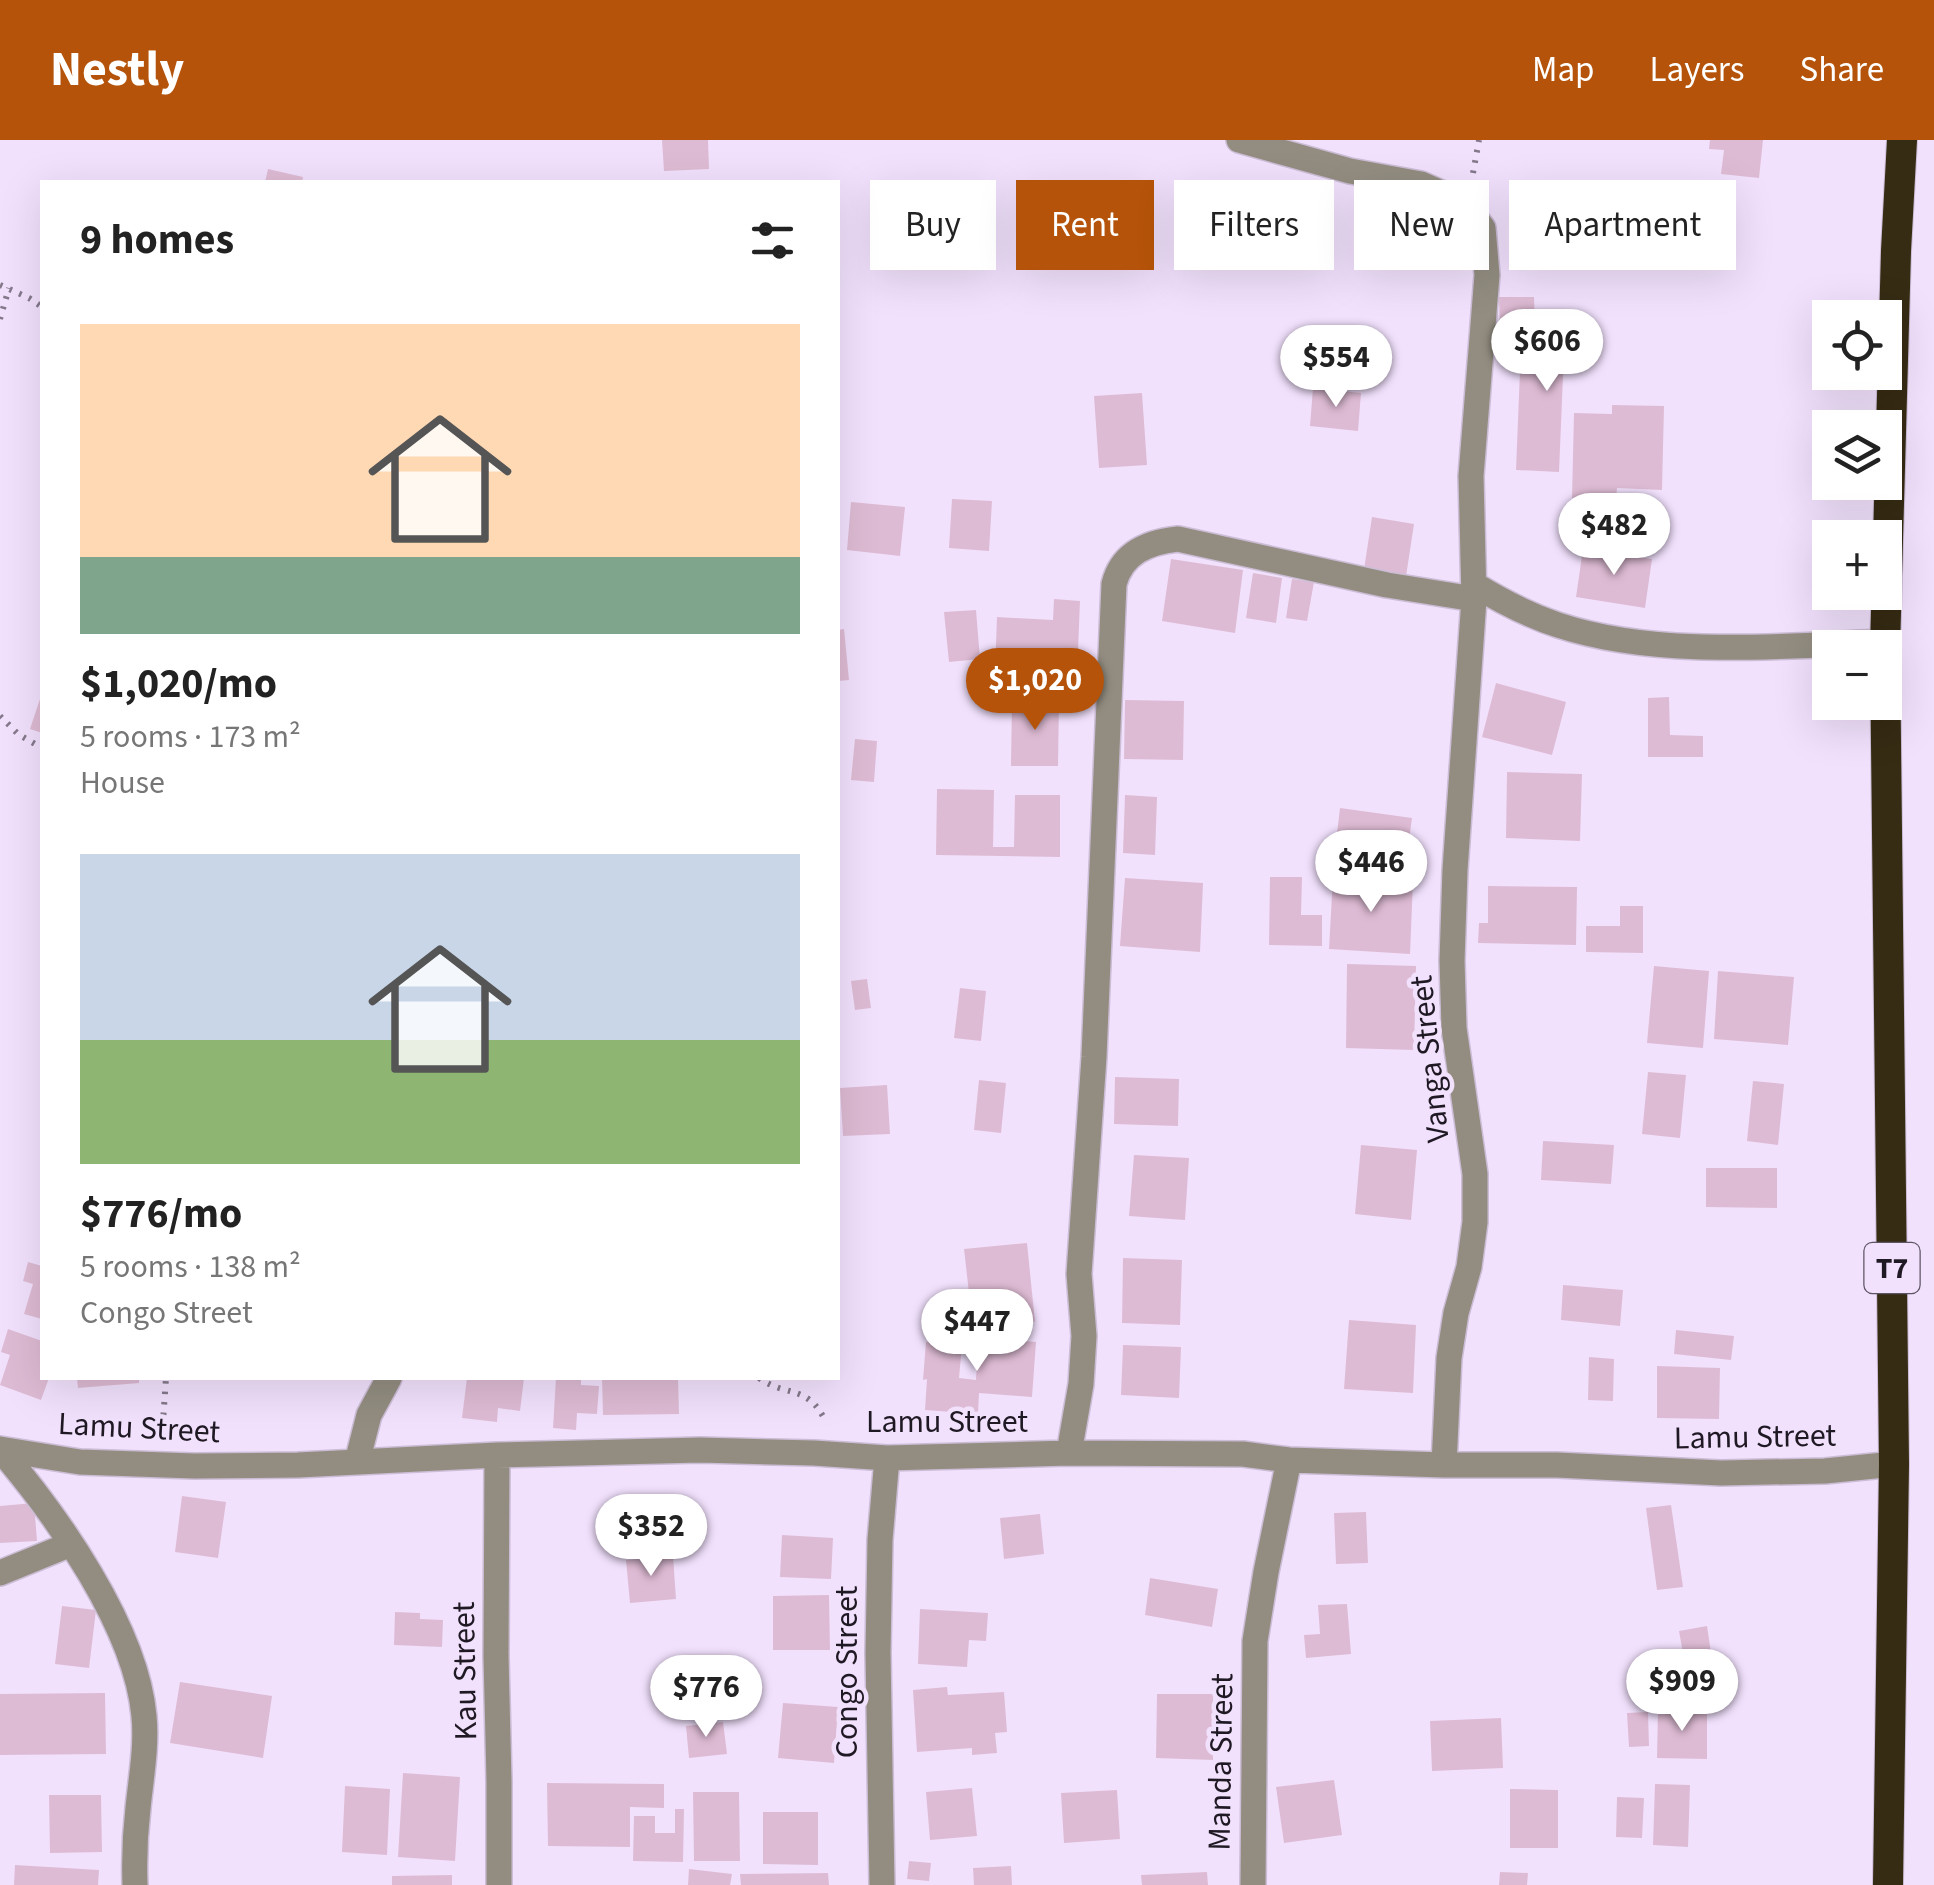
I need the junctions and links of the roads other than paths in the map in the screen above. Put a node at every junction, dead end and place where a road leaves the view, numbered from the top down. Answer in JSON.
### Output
{"nodes":[{"id":1,"x":1240,"y":140,"type":"edge"},
{"id":2,"x":1902,"y":140,"type":"edge"},
{"id":3,"x":1474,"y":592,"type":"junction"},
{"id":4,"x":1885,"y":630,"type":"edge"},
{"id":5,"x":1812,"y":647,"type":"edge"},
{"id":6,"x":1886,"y":720,"type":"edge"},
{"id":7,"x":388,"y":1380,"type":"edge"},
{"id":8,"x":0,"y":1449,"type":"edge"},
{"id":9,"x":1069,"y":1453,"type":"junction"},
{"id":10,"x":498,"y":1455,"type":"junction"},
{"id":11,"x":887,"y":1458,"type":"junction"},
{"id":12,"x":1288,"y":1460,"type":"junction"},
{"id":13,"x":357,"y":1462,"type":"junction"},
{"id":14,"x":1894,"y":1464,"type":"junction"},
{"id":15,"x":1444,"y":1465,"type":"junction"},
{"id":16,"x":71,"y":1544,"type":"junction"},
{"id":17,"x":0,"y":1573,"type":"edge"},
{"id":18,"x":135,"y":1885,"type":"edge"},
{"id":19,"x":499,"y":1885,"type":"edge"},
{"id":20,"x":882,"y":1885,"type":"edge"},
{"id":21,"x":1252,"y":1885,"type":"edge"},
{"id":22,"x":1888,"y":1885,"type":"edge"}],
"edges":[{"from":1,"to":3,"type":"street","name":"Vanga Street"},
{"from":2,"to":4,"type":"highway","number":"T7"},
{"from":3,"to":5,"type":"street"},
{"from":3,"to":9,"type":"street"},
{"from":3,"to":15,"type":"street","name":"Vanga Street"},
{"from":6,"to":14,"type":"highway","number":"T7"},
{"from":7,"to":13,"type":"street"},
{"from":8,"to":13,"type":"street","name":"Lamu Street"},
{"from":8,"to":16,"type":"street"},
{"from":9,"to":11,"type":"street","name":"Lamu Street"},
{"from":9,"to":12,"type":"street","name":"Lamu Street"},
{"from":10,"to":11,"type":"street","name":"Lamu Street"},
{"from":10,"to":13,"type":"street","name":"Lamu Street"},
{"from":10,"to":19,"type":"street","name":"Kau Street"},
{"from":11,"to":20,"type":"street","name":"Congo Street"},
{"from":12,"to":15,"type":"street","name":"Lamu Street"},
{"from":12,"to":21,"type":"street","name":"Manda Street"},
{"from":14,"to":15,"type":"street","name":"Lamu Street"},
{"from":14,"to":22,"type":"highway","number":"T7"},
{"from":16,"to":17,"type":"street"},
{"from":16,"to":18,"type":"street"}]}
